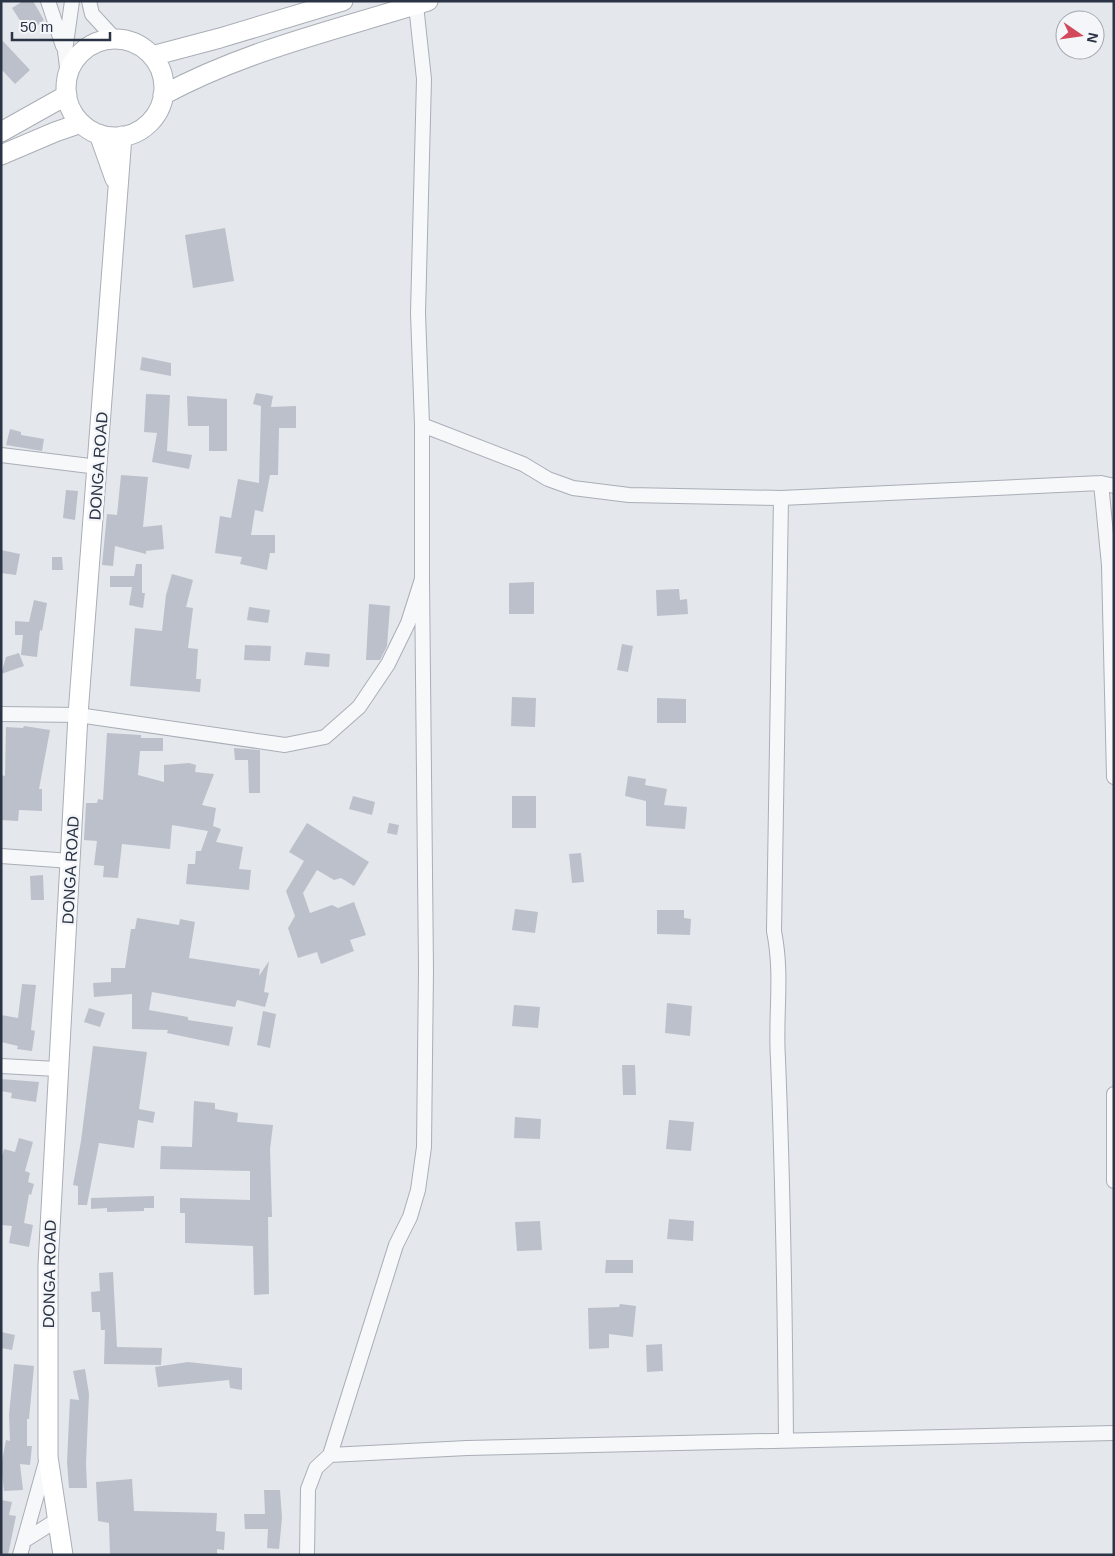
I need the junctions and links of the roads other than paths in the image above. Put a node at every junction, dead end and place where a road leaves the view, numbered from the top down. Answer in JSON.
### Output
{"nodes":[{"id":1,"x":48,"y":1,"type":"edge"},
{"id":2,"x":72,"y":1,"type":"edge"},
{"id":3,"x":89,"y":1,"type":"edge"},
{"id":4,"x":343,"y":1,"type":"edge"},
{"id":5,"x":422,"y":3,"type":"edge"},
{"id":6,"x":115,"y":39,"type":"junction"},
{"id":7,"x":65,"y":52,"type":"junction"},
{"id":8,"x":152,"y":56,"type":"junction"},
{"id":9,"x":68,"y":76,"type":"junction"},
{"id":10,"x":67,"y":95,"type":"junction"},
{"id":11,"x":164,"y":95,"type":"junction"},
{"id":12,"x":81,"y":123,"type":"junction"},
{"id":13,"x":1,"y":132,"type":"edge"},
{"id":14,"x":99,"y":134,"type":"junction"},
{"id":15,"x":122,"y":136,"type":"junction"},
{"id":16,"x":1,"y":155,"type":"edge"},
{"id":17,"x":118,"y":185,"type":"junction"},
{"id":18,"x":422,"y":425,"type":"junction"},
{"id":19,"x":1,"y":455,"type":"edge"},
{"id":20,"x":98,"y":467,"type":"junction"},
{"id":21,"x":1107,"y":484,"type":"edge"},
{"id":22,"x":781,"y":498,"type":"junction"},
{"id":23,"x":422,"y":579,"type":"junction"},
{"id":24,"x":1,"y":714,"type":"edge"},
{"id":25,"x":78,"y":715,"type":"junction"},
{"id":26,"x":1114,"y":777,"type":"edge"},
{"id":27,"x":1,"y":856,"type":"edge"},
{"id":28,"x":71,"y":861,"type":"junction"},
{"id":29,"x":1,"y":1066,"type":"edge"},
{"id":30,"x":57,"y":1069,"type":"junction"},
{"id":31,"x":1114,"y":1094,"type":"edge"},
{"id":32,"x":1114,"y":1181,"type":"edge"},
{"id":33,"x":1114,"y":1433,"type":"edge"},
{"id":34,"x":786,"y":1440,"type":"junction"},
{"id":35,"x":330,"y":1455,"type":"junction"},
{"id":36,"x":48,"y":1457,"type":"junction"},
{"id":37,"x":57,"y":1520,"type":"junction"},
{"id":38,"x":25,"y":1540,"type":"junction"},
{"id":39,"x":20,"y":1555,"type":"edge"},
{"id":40,"x":63,"y":1555,"type":"edge"},
{"id":41,"x":307,"y":1555,"type":"edge"}],
"edges":[{"from":1,"to":7,"type":"street"},
{"from":2,"to":7,"type":"street"},
{"from":3,"to":6,"type":"street"},
{"from":4,"to":8,"type":"street"},
{"from":5,"to":11,"type":"street"},
{"from":5,"to":18,"type":"street"},
{"from":6,"to":8,"type":"street"},
{"from":6,"to":9,"type":"street"},
{"from":7,"to":9,"type":"street"},
{"from":8,"to":11,"type":"street"},
{"from":9,"to":10,"type":"street"},
{"from":10,"to":12,"type":"street"},
{"from":10,"to":13,"type":"street"},
{"from":11,"to":15,"type":"street"},
{"from":12,"to":14,"type":"street"},
{"from":12,"to":16,"type":"street"},
{"from":14,"to":15,"type":"street"},
{"from":14,"to":17,"type":"street"},
{"from":15,"to":17,"type":"street","name":"DONGA ROAD"},
{"from":17,"to":20,"type":"street","name":"DONGA ROAD"},
{"from":18,"to":22,"type":"street"},
{"from":18,"to":23,"type":"street"},
{"from":19,"to":20,"type":"street"},
{"from":20,"to":25,"type":"street","name":"DONGA ROAD"},
{"from":21,"to":22,"type":"street"},
{"from":21,"to":26,"type":"street"},
{"from":22,"to":34,"type":"street"},
{"from":23,"to":25,"type":"street"},
{"from":23,"to":35,"type":"street"},
{"from":24,"to":25,"type":"street"},
{"from":25,"to":28,"type":"street","name":"DONGA ROAD"},
{"from":27,"to":28,"type":"street"},
{"from":28,"to":30,"type":"street","name":"DONGA ROAD"},
{"from":29,"to":30,"type":"street"},
{"from":30,"to":36,"type":"street","name":"DONGA ROAD"},
{"from":31,"to":32,"type":"street"},
{"from":33,"to":34,"type":"street"},
{"from":34,"to":35,"type":"street"},
{"from":35,"to":41,"type":"street"},
{"from":36,"to":37,"type":"street","name":"DONGA ROAD"},
{"from":36,"to":38,"type":"street"},
{"from":37,"to":38,"type":"street"},
{"from":37,"to":40,"type":"street","name":"DONGA ROAD"},
{"from":38,"to":39,"type":"street"}]}
